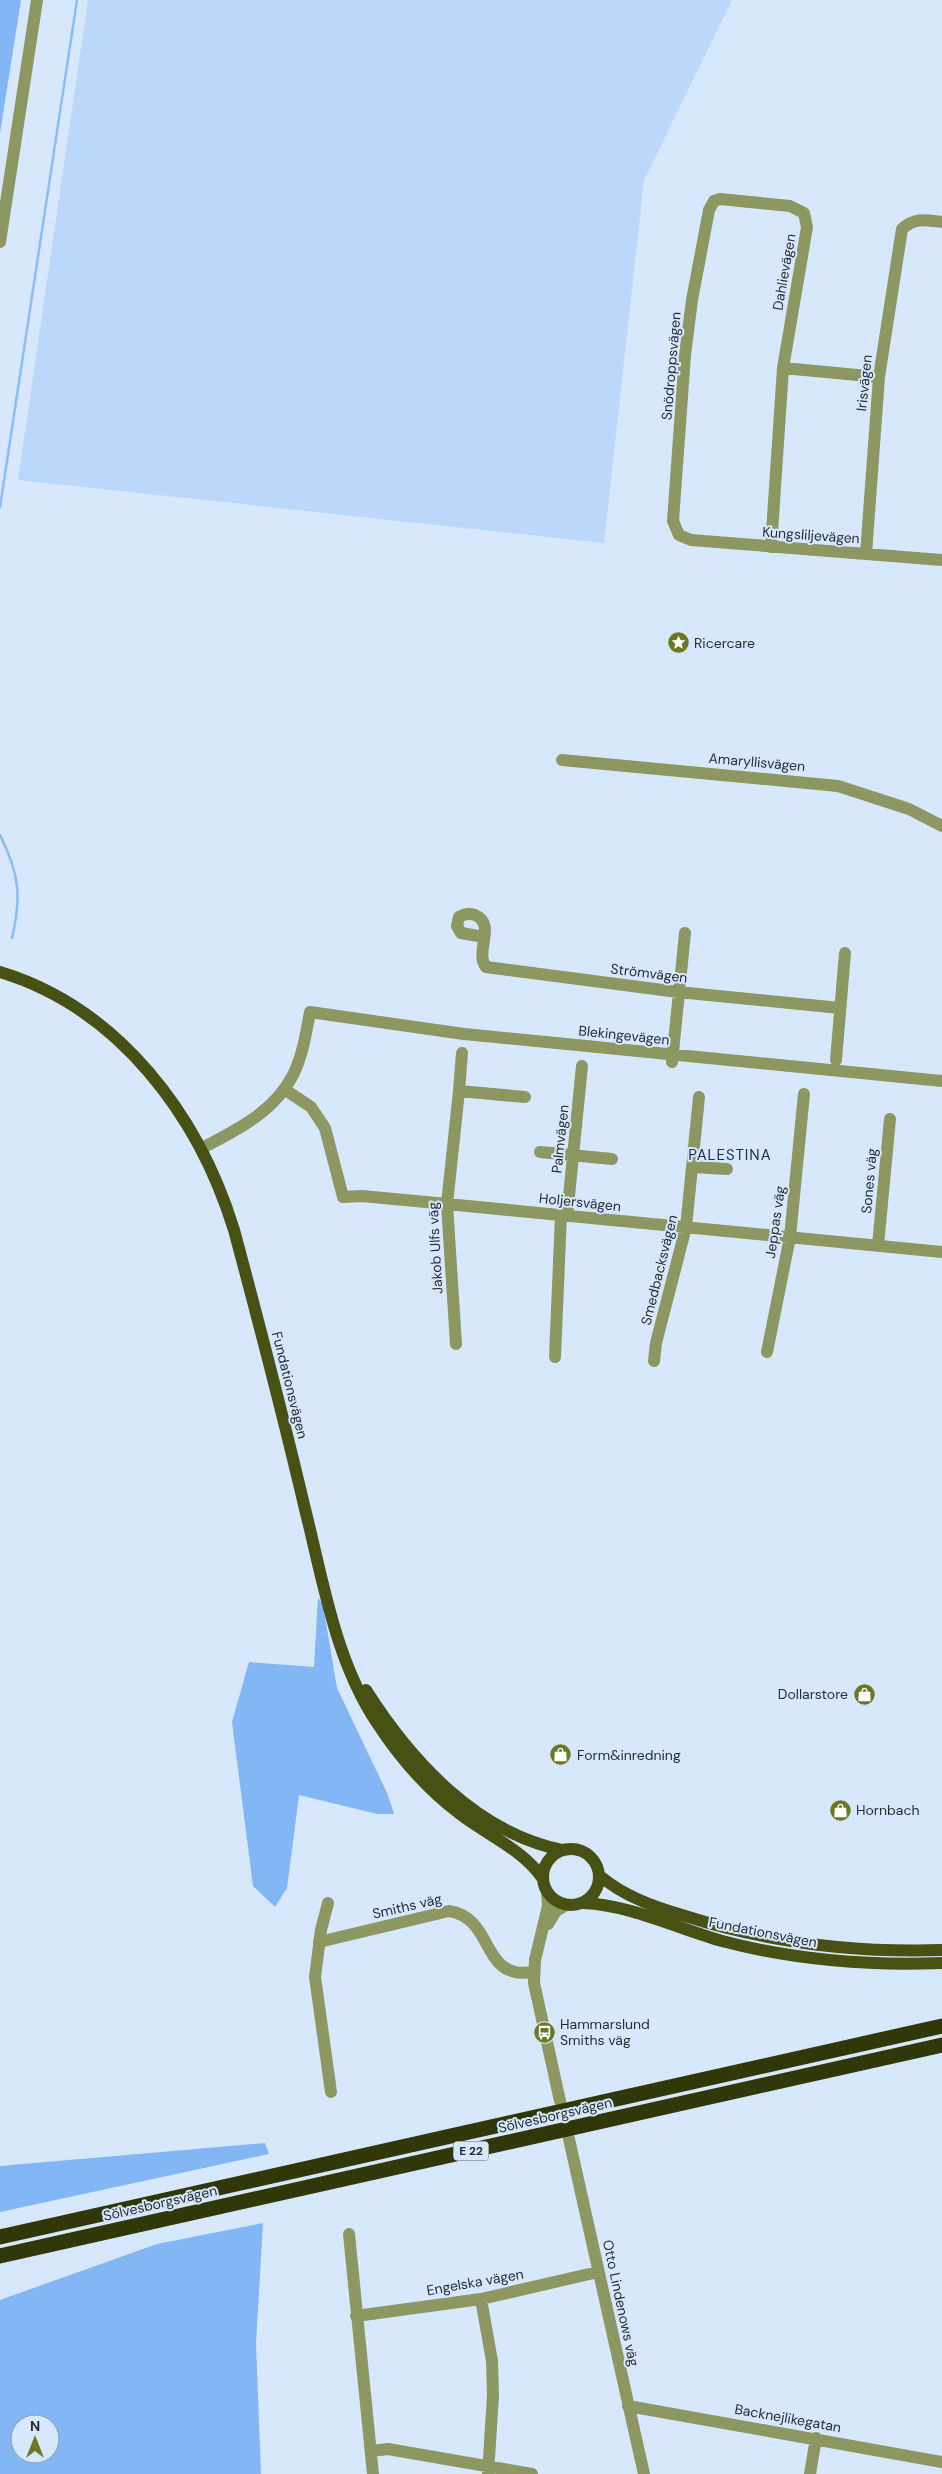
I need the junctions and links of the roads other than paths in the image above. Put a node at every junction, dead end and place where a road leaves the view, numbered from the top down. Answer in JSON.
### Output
{"nodes":[{"id":1,"x":37,"y":0,"type":"edge"},
{"id":2,"x":714,"y":201,"type":"joint"},
{"id":3,"x":942,"y":222,"type":"edge"},
{"id":4,"x":0,"y":242,"type":"edge"},
{"id":5,"x":783,"y":368,"type":"junction"},
{"id":6,"x":879,"y":376,"type":"junction"},
{"id":7,"x":679,"y":535,"type":"joint"},
{"id":8,"x":771,"y":547,"type":"junction"},
{"id":9,"x":866,"y":554,"type":"junction"},
{"id":10,"x":942,"y":560,"type":"edge"},
{"id":11,"x":562,"y":760,"type":"dead end"},
{"id":12,"x":942,"y":826,"type":"edge"},
{"id":13,"x":685,"y":933,"type":"dead end"},
{"id":14,"x":484,"y":937,"type":"dead end"},
{"id":15,"x":845,"y":953,"type":"dead end"},
{"id":16,"x":0,"y":972,"type":"edge"},
{"id":17,"x":678,"y":992,"type":"junction"},
{"id":18,"x":840,"y":1008,"type":"junction"},
{"id":19,"x":462,"y":1053,"type":"dead end"},
{"id":20,"x":672,"y":1059,"type":"junction"},
{"id":21,"x":836,"y":1060,"type":"dead end"},
{"id":22,"x":582,"y":1066,"type":"dead end"},
{"id":23,"x":942,"y":1081,"type":"edge"},
{"id":24,"x":942,"y":1088,"type":"edge"},
{"id":25,"x":284,"y":1089,"type":"junction"},
{"id":26,"x":460,"y":1091,"type":"junction"},
{"id":27,"x":804,"y":1094,"type":"dead end"},
{"id":28,"x":699,"y":1097,"type":"dead end"},
{"id":29,"x":525,"y":1098,"type":"dead end"},
{"id":30,"x":890,"y":1119,"type":"dead end"},
{"id":31,"x":202,"y":1148,"type":"junction"},
{"id":32,"x":540,"y":1152,"type":"dead end"},
{"id":33,"x":574,"y":1156,"type":"junction"},
{"id":34,"x":612,"y":1159,"type":"dead end"},
{"id":35,"x":693,"y":1167,"type":"junction"},
{"id":36,"x":727,"y":1170,"type":"dead end"},
{"id":37,"x":447,"y":1204,"type":"junction"},
{"id":38,"x":564,"y":1216,"type":"junction"},
{"id":39,"x":686,"y":1227,"type":"junction"},
{"id":40,"x":790,"y":1237,"type":"junction"},
{"id":41,"x":878,"y":1245,"type":"junction"},
{"id":42,"x":942,"y":1252,"type":"edge"},
{"id":43,"x":456,"y":1344,"type":"dead end"},
{"id":44,"x":767,"y":1352,"type":"dead end"},
{"id":45,"x":554,"y":1357,"type":"dead end"},
{"id":46,"x":654,"y":1361,"type":"dead end"},
{"id":47,"x":337,"y":1632,"type":"junction"},
{"id":48,"x":562,"y":1850,"type":"junction"},
{"id":49,"x":600,"y":1876,"type":"junction"},
{"id":50,"x":543,"y":1879,"type":"junction"},
{"id":51,"x":548,"y":1892,"type":"junction"},
{"id":52,"x":328,"y":1903,"type":"dead end"},
{"id":53,"x":582,"y":1903,"type":"junction"},
{"id":54,"x":566,"y":1905,"type":"junction"},
{"id":55,"x":541,"y":1937,"type":"junction"},
{"id":56,"x":319,"y":1942,"type":"junction"},
{"id":57,"x":942,"y":1950,"type":"edge"},
{"id":58,"x":942,"y":1963,"type":"edge"},
{"id":59,"x":534,"y":1972,"type":"junction"},
{"id":60,"x":942,"y":2026,"type":"edge"},
{"id":61,"x":942,"y":2045,"type":"edge"},
{"id":62,"x":331,"y":2092,"type":"dead end"},
{"id":63,"x":560,"y":2101,"type":"dead end"},
{"id":64,"x":569,"y":2139,"type":"dead end"},
{"id":65,"x":349,"y":2234,"type":"dead end"},
{"id":66,"x":0,"y":2237,"type":"edge"},
{"id":67,"x":0,"y":2256,"type":"edge"},
{"id":68,"x":598,"y":2272,"type":"junction"},
{"id":69,"x":481,"y":2299,"type":"junction"},
{"id":70,"x":356,"y":2316,"type":"junction"},
{"id":71,"x":628,"y":2406,"type":"junction"},
{"id":72,"x":816,"y":2438,"type":"junction"},
{"id":73,"x":371,"y":2451,"type":"junction"},
{"id":74,"x":942,"y":2462,"type":"edge"},
{"id":75,"x":488,"y":2470,"type":"edge"},
{"id":76,"x":373,"y":2474,"type":"edge"},
{"id":77,"x":532,"y":2474,"type":"edge"},
{"id":78,"x":644,"y":2474,"type":"edge"},
{"id":79,"x":810,"y":2474,"type":"edge"},
{"id":80,"x":940,"y":2474,"type":"edge"}],
"edges":[{"from":1,"to":4,"type":"street"},
{"from":2,"to":5,"type":"street","name":"Dahlievägen"},
{"from":2,"to":7,"type":"street","name":"Snödroppsvägen"},
{"from":3,"to":6,"type":"street","name":"Irisvägen"},
{"from":5,"to":6,"type":"street"},
{"from":5,"to":8,"type":"street","name":"Dahlievägen"},
{"from":6,"to":9,"type":"street","name":"Irisvägen"},
{"from":7,"to":8,"type":"street","name":"Kungsliljevägen"},
{"from":8,"to":9,"type":"street","name":"Kungsliljevägen"},
{"from":9,"to":10,"type":"street","name":"Kungsliljevägen"},
{"from":11,"to":12,"type":"street","name":"Amaryllisvägen"},
{"from":13,"to":17,"type":"street"},
{"from":14,"to":17,"type":"street","name":"Strömvägen"},
{"from":15,"to":18,"type":"street"},
{"from":16,"to":31,"type":"main road"},
{"from":17,"to":18,"type":"street","name":"Strömvägen"},
{"from":17,"to":20,"type":"street"},
{"from":18,"to":21,"type":"street"},
{"from":19,"to":26,"type":"street","name":"Jakob Ulfs väg"},
{"from":20,"to":23,"type":"street","name":"Blekingevägen"},
{"from":20,"to":24,"type":"street","name":"Blekingevägen"},
{"from":20,"to":25,"type":"street","name":"Blekingevägen"},
{"from":22,"to":33,"type":"street","name":"Palmvägen"},
{"from":25,"to":31,"type":"street","name":"Blekingevägen"},
{"from":25,"to":37,"type":"street","name":"Holjersvägen"},
{"from":26,"to":29,"type":"street"},
{"from":26,"to":37,"type":"street","name":"Jakob Ulfs väg"},
{"from":27,"to":40,"type":"street","name":"Jeppas väg"},
{"from":28,"to":35,"type":"street","name":"Smedbacksvägen"},
{"from":30,"to":41,"type":"street","name":"Sones väg"},
{"from":31,"to":47,"type":"main road","name":"Fundationsvägen"},
{"from":32,"to":33,"type":"street"},
{"from":33,"to":34,"type":"street"},
{"from":33,"to":38,"type":"street","name":"Palmvägen"},
{"from":35,"to":36,"type":"street"},
{"from":35,"to":39,"type":"street","name":"Smedbacksvägen"},
{"from":37,"to":38,"type":"street","name":"Holjersvägen"},
{"from":37,"to":43,"type":"street","name":"Jakob Ulfs väg"},
{"from":38,"to":39,"type":"street","name":"Holjersvägen"},
{"from":38,"to":45,"type":"street","name":"Palmvägen"},
{"from":39,"to":40,"type":"street","name":"Holjersvägen"},
{"from":39,"to":46,"type":"street","name":"Smedbacksvägen"},
{"from":40,"to":41,"type":"street","name":"Holjersvägen"},
{"from":40,"to":44,"type":"street","name":"Jeppas väg"},
{"from":41,"to":42,"type":"street","name":"Holjersvägen"},
{"from":47,"to":48,"type":"main road","name":"Fundationsvägen"},
{"from":47,"to":50,"type":"main road","name":"Fundationsvägen"},
{"from":48,"to":49,"type":"main road"},
{"from":48,"to":50,"type":"main road"},
{"from":49,"to":53,"type":"main road"},
{"from":49,"to":57,"type":"main road","name":"Fundationsvägen"},
{"from":50,"to":51,"type":"main road"},
{"from":51,"to":54,"type":"main road"},
{"from":51,"to":55,"type":"street"},
{"from":52,"to":56,"type":"street"},
{"from":53,"to":54,"type":"main road"},
{"from":53,"to":58,"type":"main road","name":"Fundationsvägen"},
{"from":54,"to":55,"type":"street"},
{"from":55,"to":59,"type":"street"},
{"from":56,"to":59,"type":"street","name":"Smiths väg"},
{"from":56,"to":62,"type":"street"},
{"from":59,"to":63,"type":"street"},
{"from":60,"to":66,"type":"highway","name":"Sölvesborgsvägen","number":"E 22"},
{"from":61,"to":67,"type":"highway","name":"Sölvesborgsvägen","number":"E 22"},
{"from":64,"to":68,"type":"street","name":"Otto Lindenows väg"},
{"from":65,"to":70,"type":"street"},
{"from":68,"to":69,"type":"street","name":"Engelska vägen"},
{"from":68,"to":71,"type":"street","name":"Otto Lindenows väg"},
{"from":69,"to":70,"type":"street","name":"Engelska vägen"},
{"from":69,"to":75,"type":"street"},
{"from":70,"to":73,"type":"street"},
{"from":71,"to":72,"type":"street","name":"Backnejlikegatan"},
{"from":71,"to":78,"type":"street","name":"Otto Lindenows väg"},
{"from":72,"to":74,"type":"street","name":"Backnejlikegatan"},
{"from":72,"to":79,"type":"street"},
{"from":73,"to":75,"type":"street"},
{"from":73,"to":76,"type":"street"},
{"from":74,"to":80,"type":"street"},
{"from":75,"to":77,"type":"street"}]}
